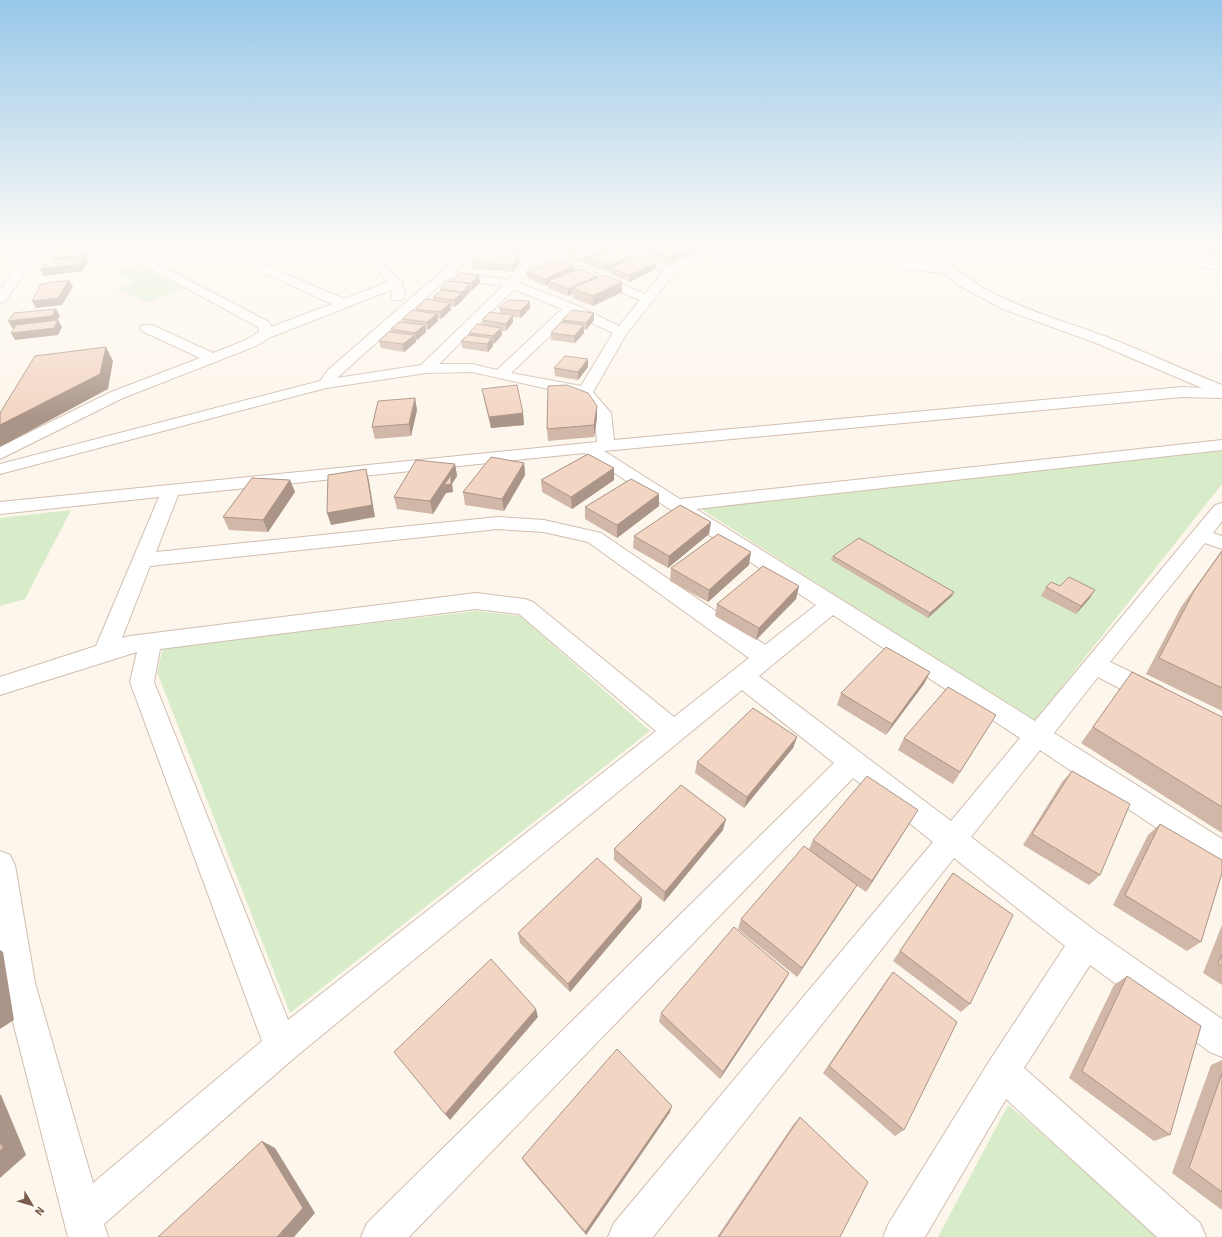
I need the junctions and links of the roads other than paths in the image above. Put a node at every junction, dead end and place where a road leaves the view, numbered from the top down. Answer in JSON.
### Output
{"nodes":[{"id":1,"x":224,"y":304,"type":"edge"},
{"id":2,"x":344,"y":304,"type":"edge"},
{"id":3,"x":391,"y":304,"type":"edge"},
{"id":4,"x":412,"y":304,"type":"edge"},
{"id":5,"x":492,"y":304,"type":"edge"},
{"id":6,"x":560,"y":304,"type":"edge"},
{"id":7,"x":643,"y":304,"type":"edge"},
{"id":8,"x":1005,"y":304,"type":"edge"},
{"id":9,"x":571,"y":308,"type":"junction"},
{"id":10,"x":147,"y":328,"type":"dead end"},
{"id":11,"x":621,"y":332,"type":"junction"},
{"id":12,"x":379,"y":333,"type":"junction"},
{"id":13,"x":266,"y":334,"type":"junction"},
{"id":14,"x":213,"y":358,"type":"junction"},
{"id":15,"x":426,"y":369,"type":"junction"},
{"id":16,"x":500,"y":374,"type":"junction"},
{"id":17,"x":325,"y":384,"type":"junction"},
{"id":18,"x":1222,"y":391,"type":"edge"},
{"id":19,"x":585,"y":392,"type":"junction"},
{"id":20,"x":1222,"y":445,"type":"edge"},
{"id":21,"x":597,"y":447,"type":"junction"},
{"id":22,"x":0,"y":454,"type":"edge"},
{"id":23,"x":0,"y":468,"type":"edge"},
{"id":24,"x":171,"y":490,"type":"junction"},
{"id":25,"x":677,"y":505,"type":"junction"},
{"id":26,"x":0,"y":508,"type":"edge"},
{"id":27,"x":1222,"y":509,"type":"edge"},
{"id":28,"x":1212,"y":539,"type":"edge"},
{"id":29,"x":143,"y":560,"type":"junction"},
{"id":30,"x":832,"y":604,"type":"junction"},
{"id":31,"x":150,"y":642,"type":"junction"},
{"id":32,"x":105,"y":652,"type":"junction"},
{"id":33,"x":766,"y":658,"type":"junction"},
{"id":34,"x":1095,"y":665,"type":"junction"},
{"id":35,"x":742,"y":677,"type":"junction"},
{"id":36,"x":0,"y":686,"type":"edge"},
{"id":37,"x":1172,"y":704,"type":"edge"},
{"id":38,"x":674,"y":732,"type":"junction"},
{"id":39,"x":1037,"y":735,"type":"junction"},
{"id":40,"x":852,"y":761,"type":"junction"},
{"id":41,"x":953,"y":838,"type":"junction"},
{"id":42,"x":1222,"y":855,"type":"edge"},
{"id":43,"x":0,"y":865,"type":"edge"},
{"id":44,"x":1086,"y":943,"type":"junction"},
{"id":45,"x":1222,"y":1040,"type":"edge"},
{"id":46,"x":281,"y":1047,"type":"junction"},
{"id":47,"x":1002,"y":1072,"type":"junction"},
{"id":48,"x":85,"y":1228,"type":"edge"},
{"id":49,"x":381,"y":1237,"type":"edge"},
{"id":50,"x":628,"y":1237,"type":"edge"},
{"id":51,"x":903,"y":1237,"type":"edge"},
{"id":52,"x":1186,"y":1237,"type":"edge"}],
"edges":[{"from":1,"to":13,"type":"street"},
{"from":2,"to":13,"type":"street"},
{"from":3,"to":12,"type":"street"},
{"from":4,"to":12,"type":"street"},
{"from":5,"to":15,"type":"street"},
{"from":6,"to":9,"type":"street"},
{"from":7,"to":11,"type":"street"},
{"from":8,"to":18,"type":"street"},
{"from":9,"to":11,"type":"street"},
{"from":9,"to":16,"type":"street"},
{"from":10,"to":14,"type":"street"},
{"from":11,"to":19,"type":"street"},
{"from":12,"to":17,"type":"street"},
{"from":13,"to":14,"type":"street"},
{"from":14,"to":22,"type":"street"},
{"from":15,"to":16,"type":"street"},
{"from":15,"to":17,"type":"street"},
{"from":16,"to":19,"type":"street"},
{"from":17,"to":23,"type":"street"},
{"from":18,"to":21,"type":"street"},
{"from":19,"to":21,"type":"street"},
{"from":20,"to":25,"type":"street"},
{"from":21,"to":24,"type":"street"},
{"from":21,"to":25,"type":"street"},
{"from":24,"to":26,"type":"street"},
{"from":24,"to":29,"type":"street"},
{"from":25,"to":30,"type":"street"},
{"from":27,"to":28,"type":"street"},
{"from":28,"to":34,"type":"street"},
{"from":29,"to":32,"type":"street"},
{"from":29,"to":33,"type":"street"},
{"from":30,"to":33,"type":"street"},
{"from":30,"to":39,"type":"street"},
{"from":31,"to":32,"type":"street"},
{"from":31,"to":38,"type":"street"},
{"from":31,"to":46,"type":"street"},
{"from":32,"to":36,"type":"street"},
{"from":33,"to":35,"type":"street"},
{"from":34,"to":37,"type":"street"},
{"from":34,"to":39,"type":"street"},
{"from":35,"to":38,"type":"street"},
{"from":35,"to":40,"type":"street"},
{"from":38,"to":46,"type":"street"},
{"from":39,"to":41,"type":"street"},
{"from":39,"to":42,"type":"street"},
{"from":40,"to":41,"type":"street"},
{"from":40,"to":49,"type":"street"},
{"from":41,"to":44,"type":"street"},
{"from":41,"to":50,"type":"street"},
{"from":43,"to":48,"type":"street"},
{"from":44,"to":45,"type":"street"},
{"from":44,"to":47,"type":"street"},
{"from":46,"to":48,"type":"street"},
{"from":47,"to":51,"type":"street"},
{"from":47,"to":52,"type":"street"}]}
